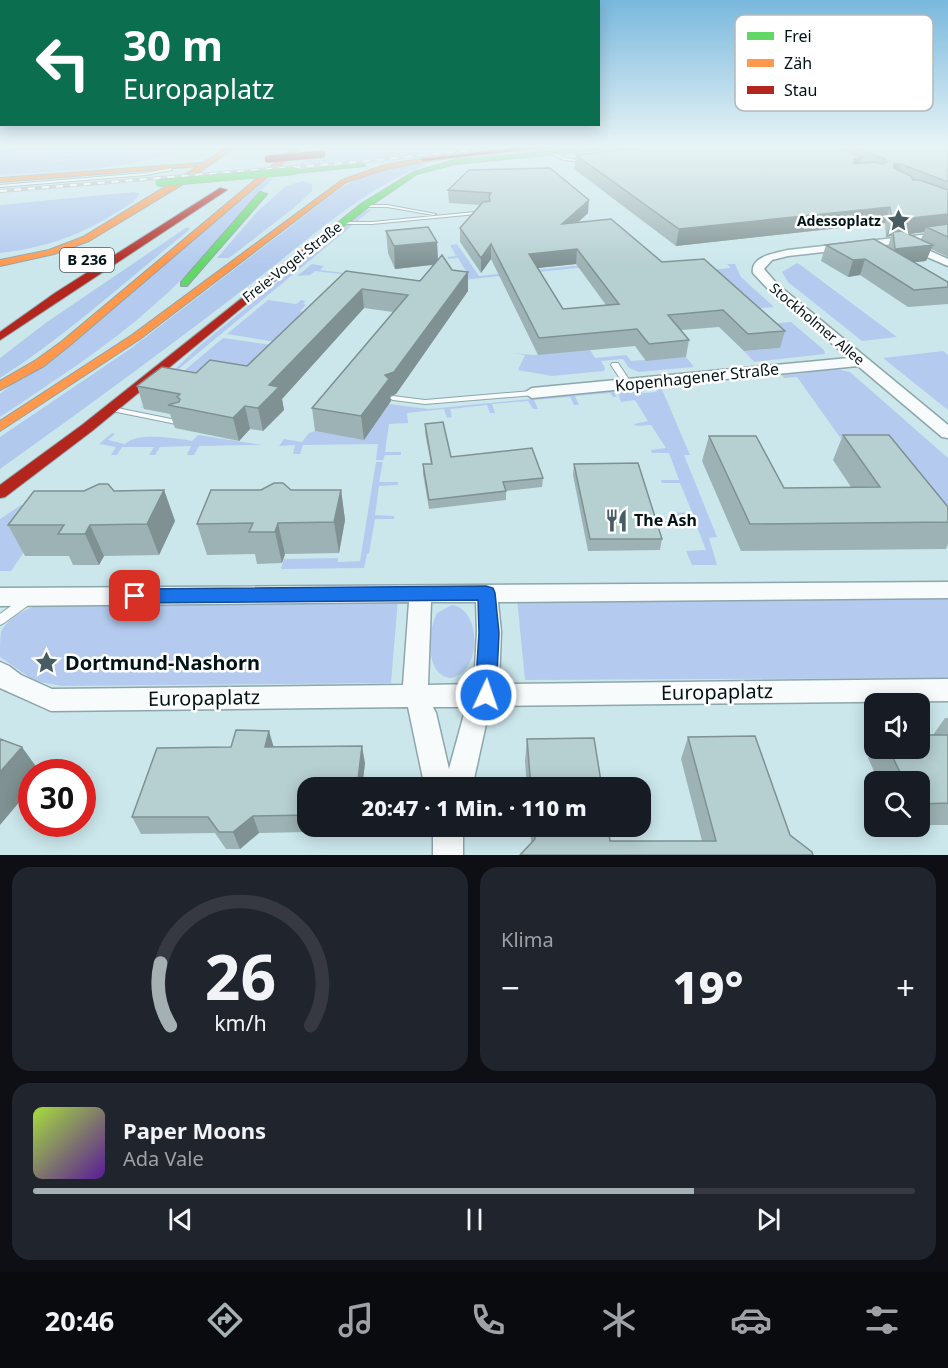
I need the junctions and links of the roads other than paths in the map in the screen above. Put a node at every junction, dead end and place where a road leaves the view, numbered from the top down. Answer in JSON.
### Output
{"nodes":[{"id":1,"x":123,"y":186,"type":"edge"},
{"id":2,"x":174,"y":186,"type":"edge"},
{"id":3,"x":201,"y":186,"type":"edge"},
{"id":4,"x":205,"y":186,"type":"edge"},
{"id":5,"x":230,"y":186,"type":"edge"},
{"id":6,"x":253,"y":186,"type":"edge"},
{"id":7,"x":271,"y":186,"type":"edge"},
{"id":8,"x":336,"y":186,"type":"edge"},
{"id":9,"x":395,"y":186,"type":"edge"},
{"id":10,"x":0,"y":198,"type":"edge"},
{"id":11,"x":181,"y":200,"type":"junction"},
{"id":12,"x":364,"y":206,"type":"junction"},
{"id":13,"x":486,"y":212,"type":"edge"},
{"id":14,"x":440,"y":216,"type":"junction"},
{"id":15,"x":342,"y":223,"type":"junction"},
{"id":16,"x":127,"y":235,"type":"dead end"},
{"id":17,"x":948,"y":235,"type":"edge"},
{"id":18,"x":900,"y":241,"type":"junction"},
{"id":19,"x":936,"y":259,"type":"junction"},
{"id":20,"x":0,"y":263,"type":"edge"},
{"id":21,"x":948,"y":263,"type":"edge"},
{"id":22,"x":948,"y":272,"type":"edge"},
{"id":23,"x":0,"y":337,"type":"edge"},
{"id":24,"x":861,"y":361,"type":"junction"},
{"id":25,"x":615,"y":365,"type":"dead end"},
{"id":26,"x":89,"y":367,"type":"junction"},
{"id":27,"x":627,"y":384,"type":"junction"},
{"id":28,"x":0,"y":386,"type":"edge"},
{"id":29,"x":532,"y":393,"type":"joint"},
{"id":30,"x":393,"y":398,"type":"dead end"},
{"id":31,"x":112,"y":408,"type":"junction"},
{"id":32,"x":181,"y":423,"type":"edge"},
{"id":33,"x":0,"y":427,"type":"edge"},
{"id":34,"x":948,"y":432,"type":"edge"},
{"id":35,"x":0,"y":493,"type":"edge"},
{"id":36,"x":948,"y":590,"type":"edge"},
{"id":37,"x":421,"y":593,"type":"junction"},
{"id":38,"x":486,"y":593,"type":"junction"},
{"id":39,"x":0,"y":597,"type":"edge"},
{"id":40,"x":31,"y":597,"type":"junction"},
{"id":41,"x":0,"y":620,"type":"edge"},
{"id":42,"x":0,"y":673,"type":"edge"},
{"id":43,"x":948,"y":690,"type":"edge"},
{"id":44,"x":415,"y":695,"type":"junction"},
{"id":45,"x":486,"y":695,"type":"junction"},
{"id":46,"x":437,"y":777,"type":"edge"},
{"id":47,"x":461,"y":777,"type":"edge"}],
"edges":[{"from":1,"to":10,"type":"main road","bridge":true},
{"from":2,"to":20,"type":"main road"},
{"from":3,"to":11,"type":"main road"},
{"from":4,"to":11,"type":"main road","number":"B 236"},
{"from":5,"to":23,"type":"main road","number":"B 236"},
{"from":6,"to":28,"type":"main road"},
{"from":7,"to":26,"type":"main road"},
{"from":8,"to":26,"type":"main road"},
{"from":9,"to":12,"type":"main road","name":"Freie-Vogel-Straße"},
{"from":11,"to":16,"type":"main road","number":"B 236"},
{"from":12,"to":14,"type":"lane"},
{"from":12,"to":15,"type":"main road","name":"Freie-Vogel-Straße"},
{"from":13,"to":14,"type":"lane"},
{"from":14,"to":15,"type":"lane"},
{"from":15,"to":31,"type":"main road","name":"Freie-Vogel-Straße"},
{"from":17,"to":18,"type":"street","name":"Stockholmer Allee"},
{"from":18,"to":19,"type":"street"},
{"from":18,"to":24,"type":"street","name":"Stockholmer Allee"},
{"from":19,"to":21,"type":"street"},
{"from":19,"to":22,"type":"street"},
{"from":24,"to":27,"type":"street","name":"Kopenhagener Straße"},
{"from":24,"to":34,"type":"street","name":"Stockholmer Allee"},
{"from":25,"to":27,"type":"lane"},
{"from":26,"to":33,"type":"main road"},
{"from":27,"to":29,"type":"street","name":"Kopenhagener Straße"},
{"from":29,"to":30,"type":"lane"},
{"from":31,"to":32,"type":"lane"},
{"from":31,"to":35,"type":"main road","name":"Freie-Vogel-Straße"},
{"from":36,"to":38,"type":"street"},
{"from":37,"to":38,"type":"street"},
{"from":37,"to":40,"type":"street"},
{"from":37,"to":44,"type":"street"},
{"from":38,"to":45,"type":"street"},
{"from":39,"to":40,"type":"street"},
{"from":40,"to":41,"type":"lane"},
{"from":42,"to":44,"type":"street","name":"Europaplatz"},
{"from":43,"to":45,"type":"street","name":"Europaplatz"},
{"from":44,"to":45,"type":"street","name":"Europaplatz"},
{"from":44,"to":46,"type":"street"},
{"from":45,"to":47,"type":"street"}]}
